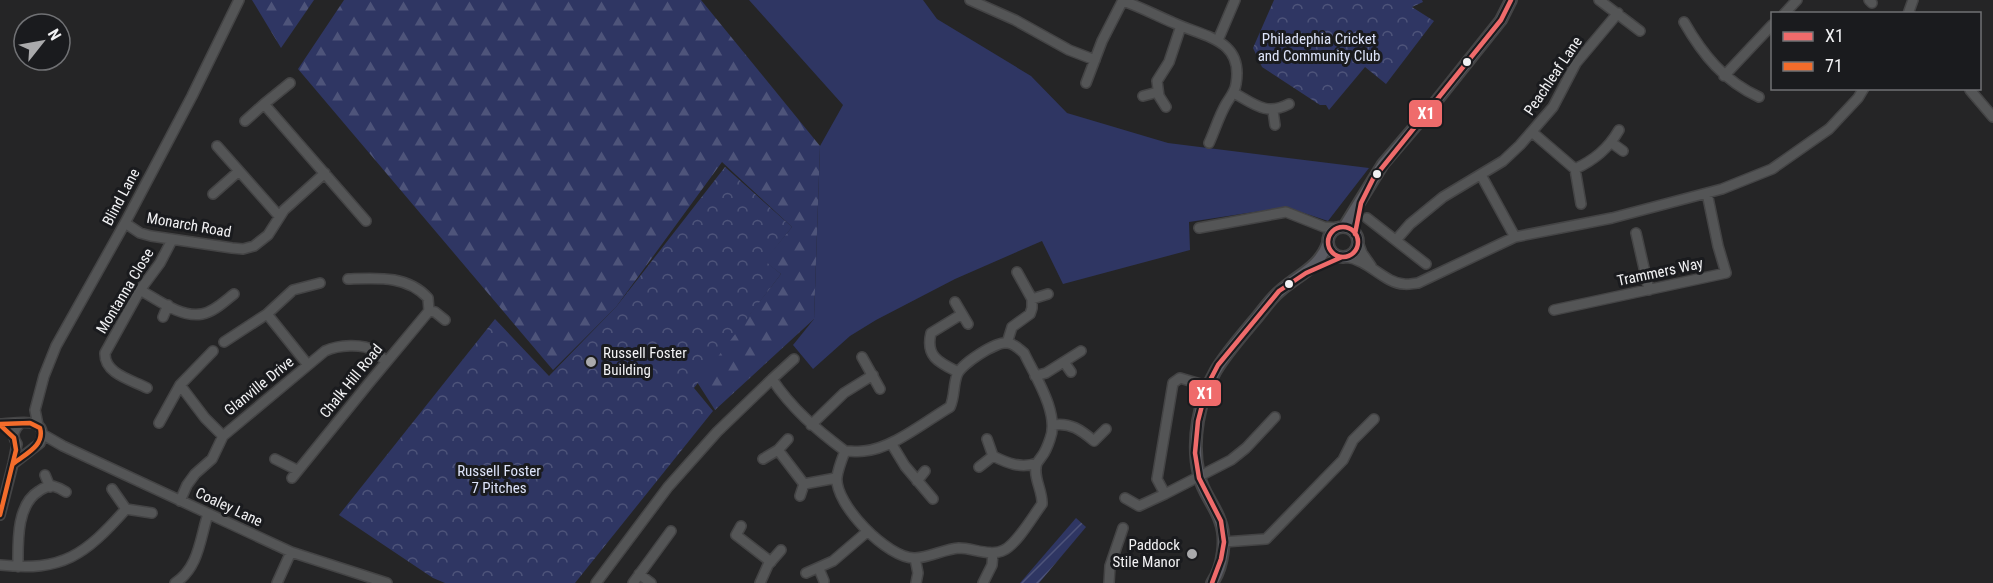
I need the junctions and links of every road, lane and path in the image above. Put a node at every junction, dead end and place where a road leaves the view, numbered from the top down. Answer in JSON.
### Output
{"nodes":[{"id":1,"x":239,"y":0,"type":"edge"},
{"id":2,"x":970,"y":0,"type":"edge"},
{"id":3,"x":1123,"y":0,"type":"edge"},
{"id":4,"x":1235,"y":0,"type":"edge"},
{"id":5,"x":1511,"y":0,"type":"edge"},
{"id":6,"x":1599,"y":0,"type":"edge"},
{"id":7,"x":1797,"y":0,"type":"edge"},
{"id":8,"x":990,"y":4,"type":"edge"},
{"id":9,"x":1788,"y":12,"type":"edge"},
{"id":10,"x":1618,"y":14,"type":"junction"},
{"id":11,"x":1683,"y":22,"type":"dead end"},
{"id":12,"x":1181,"y":26,"type":"junction"},
{"id":13,"x":1771,"y":27,"type":"edge"},
{"id":14,"x":1640,"y":31,"type":"dead end"},
{"id":15,"x":1218,"y":40,"type":"junction"},
{"id":16,"x":1095,"y":60,"type":"junction"},
{"id":17,"x":1724,"y":76,"type":"junction"},
{"id":18,"x":290,"y":83,"type":"dead end"},
{"id":19,"x":1086,"y":83,"type":"dead end"},
{"id":20,"x":1863,"y":90,"type":"edge"},
{"id":21,"x":1970,"y":90,"type":"dead end"},
{"id":22,"x":1158,"y":92,"type":"junction"},
{"id":23,"x":1234,"y":93,"type":"junction"},
{"id":24,"x":1143,"y":96,"type":"dead end"},
{"id":25,"x":1759,"y":97,"type":"dead end"},
{"id":26,"x":264,"y":104,"type":"junction"},
{"id":27,"x":1289,"y":104,"type":"dead end"},
{"id":28,"x":1166,"y":107,"type":"dead end"},
{"id":29,"x":1273,"y":111,"type":"junction"},
{"id":30,"x":1993,"y":117,"type":"edge"},
{"id":31,"x":245,"y":121,"type":"dead end"},
{"id":32,"x":1275,"y":125,"type":"dead end"},
{"id":33,"x":1619,"y":130,"type":"dead end"},
{"id":34,"x":1532,"y":132,"type":"junction"},
{"id":35,"x":1209,"y":143,"type":"dead end"},
{"id":36,"x":1612,"y":143,"type":"junction"},
{"id":37,"x":217,"y":146,"type":"dead end"},
{"id":38,"x":1623,"y":151,"type":"dead end"},
{"id":39,"x":1575,"y":169,"type":"junction"},
{"id":40,"x":239,"y":171,"type":"junction"},
{"id":41,"x":326,"y":173,"type":"junction"},
{"id":42,"x":1481,"y":175,"type":"junction"},
{"id":43,"x":1707,"y":193,"type":"junction"},
{"id":44,"x":213,"y":194,"type":"dead end"},
{"id":45,"x":345,"y":197,"type":"junction"},
{"id":46,"x":1361,"y":203,"type":"junction"},
{"id":47,"x":1581,"y":204,"type":"dead end"},
{"id":48,"x":337,"y":205,"type":"dead end"},
{"id":49,"x":279,"y":216,"type":"junction"},
{"id":50,"x":1367,"y":218,"type":"dead end"},
{"id":51,"x":366,"y":221,"type":"dead end"},
{"id":52,"x":1307,"y":221,"type":"junction"},
{"id":53,"x":125,"y":223,"type":"junction"},
{"id":54,"x":1198,"y":228,"type":"dead end"},
{"id":55,"x":1342,"y":228,"type":"junction"},
{"id":56,"x":1636,"y":233,"type":"dead end"},
{"id":57,"x":1515,"y":237,"type":"junction"},
{"id":58,"x":1356,"y":238,"type":"junction"},
{"id":59,"x":171,"y":240,"type":"junction"},
{"id":60,"x":1396,"y":240,"type":"junction"},
{"id":61,"x":1328,"y":241,"type":"junction"},
{"id":62,"x":1344,"y":257,"type":"junction"},
{"id":63,"x":1426,"y":264,"type":"dead end"},
{"id":64,"x":1372,"y":268,"type":"junction"},
{"id":65,"x":1017,"y":272,"type":"dead end"},
{"id":66,"x":1306,"y":273,"type":"junction"},
{"id":67,"x":348,"y":279,"type":"dead end"},
{"id":68,"x":320,"y":283,"type":"dead end"},
{"id":69,"x":140,"y":291,"type":"junction"},
{"id":70,"x":1649,"y":291,"type":"junction"},
{"id":71,"x":234,"y":294,"type":"dead end"},
{"id":72,"x":1048,"y":294,"type":"dead end"},
{"id":73,"x":1032,"y":299,"type":"junction"},
{"id":74,"x":955,"y":302,"type":"dead end"},
{"id":75,"x":168,"y":305,"type":"junction"},
{"id":76,"x":1554,"y":310,"type":"dead end"},
{"id":77,"x":429,"y":311,"type":"junction"},
{"id":78,"x":267,"y":314,"type":"junction"},
{"id":79,"x":962,"y":314,"type":"junction"},
{"id":80,"x":163,"y":317,"type":"dead end"},
{"id":81,"x":445,"y":320,"type":"dead end"},
{"id":82,"x":968,"y":324,"type":"dead end"},
{"id":83,"x":224,"y":342,"type":"dead end"},
{"id":84,"x":1007,"y":343,"type":"junction"},
{"id":85,"x":213,"y":351,"type":"dead end"},
{"id":86,"x":1081,"y":351,"type":"dead end"},
{"id":87,"x":862,"y":357,"type":"dead end"},
{"id":88,"x":794,"y":359,"type":"dead end"},
{"id":89,"x":386,"y":362,"type":"junction"},
{"id":90,"x":1064,"y":362,"type":"junction"},
{"id":91,"x":308,"y":365,"type":"junction"},
{"id":92,"x":958,"y":372,"type":"junction"},
{"id":93,"x":1071,"y":372,"type":"dead end"},
{"id":94,"x":873,"y":375,"type":"junction"},
{"id":95,"x":1035,"y":376,"type":"junction"},
{"id":96,"x":772,"y":379,"type":"junction"},
{"id":97,"x":180,"y":386,"type":"junction"},
{"id":98,"x":1207,"y":386,"type":"junction"},
{"id":99,"x":147,"y":388,"type":"dead end"},
{"id":100,"x":880,"y":388,"type":"dead end"},
{"id":101,"x":35,"y":410,"type":"junction"},
{"id":102,"x":1275,"y":417,"type":"dead end"},
{"id":103,"x":1374,"y":419,"type":"dead end"},
{"id":104,"x":22,"y":423,"type":"junction"},
{"id":105,"x":159,"y":423,"type":"dead end"},
{"id":106,"x":0,"y":425,"type":"edge"},
{"id":107,"x":811,"y":425,"type":"junction"},
{"id":108,"x":1053,"y":425,"type":"junction"},
{"id":109,"x":1106,"y":429,"type":"dead end"},
{"id":110,"x":1364,"y":429,"type":"junction"},
{"id":111,"x":223,"y":436,"type":"junction"},
{"id":112,"x":38,"y":438,"type":"junction"},
{"id":113,"x":1372,"y":438,"type":"dead end"},
{"id":114,"x":788,"y":439,"type":"dead end"},
{"id":115,"x":987,"y":439,"type":"dead end"},
{"id":116,"x":15,"y":440,"type":"junction"},
{"id":117,"x":891,"y":443,"type":"junction"},
{"id":118,"x":778,"y":450,"type":"junction"},
{"id":119,"x":845,"y":451,"type":"junction"},
{"id":120,"x":993,"y":456,"type":"junction"},
{"id":121,"x":275,"y":459,"type":"dead end"},
{"id":122,"x":763,"y":459,"type":"dead end"},
{"id":123,"x":1037,"y":463,"type":"junction"},
{"id":124,"x":13,"y":464,"type":"junction"},
{"id":125,"x":979,"y":467,"type":"dead end"},
{"id":126,"x":926,"y":471,"type":"dead end"},
{"id":127,"x":45,"y":476,"type":"dead end"},
{"id":128,"x":837,"y":478,"type":"junction"},
{"id":129,"x":1199,"y":478,"type":"junction"},
{"id":130,"x":917,"y":481,"type":"junction"},
{"id":131,"x":804,"y":484,"type":"junction"},
{"id":132,"x":50,"y":487,"type":"junction"},
{"id":133,"x":112,"y":489,"type":"dead end"},
{"id":134,"x":66,"y":492,"type":"dead end"},
{"id":135,"x":1165,"y":494,"type":"junction"},
{"id":136,"x":800,"y":496,"type":"dead end"},
{"id":137,"x":1125,"y":498,"type":"dead end"},
{"id":138,"x":933,"y":499,"type":"dead end"},
{"id":139,"x":180,"y":501,"type":"junction"},
{"id":140,"x":126,"y":509,"type":"junction"},
{"id":141,"x":152,"y":513,"type":"dead end"},
{"id":142,"x":208,"y":514,"type":"junction"},
{"id":143,"x":0,"y":515,"type":"edge"},
{"id":144,"x":1123,"y":528,"type":"dead end"},
{"id":145,"x":868,"y":531,"type":"junction"},
{"id":146,"x":737,"y":534,"type":"dead end"},
{"id":147,"x":677,"y":542,"type":"dead end"},
{"id":148,"x":1224,"y":542,"type":"junction"},
{"id":149,"x":781,"y":550,"type":"dead end"},
{"id":150,"x":291,"y":552,"type":"junction"},
{"id":151,"x":993,"y":553,"type":"junction"},
{"id":152,"x":915,"y":558,"type":"junction"},
{"id":153,"x":771,"y":562,"type":"junction"},
{"id":154,"x":0,"y":565,"type":"edge"},
{"id":155,"x":18,"y":567,"type":"junction"},
{"id":156,"x":819,"y":569,"type":"junction"},
{"id":157,"x":806,"y":573,"type":"dead end"},
{"id":158,"x":639,"y":574,"type":"junction"},
{"id":159,"x":824,"y":581,"type":"dead end"},
{"id":160,"x":175,"y":583,"type":"edge"},
{"id":161,"x":277,"y":583,"type":"edge"},
{"id":162,"x":387,"y":583,"type":"edge"},
{"id":163,"x":596,"y":583,"type":"edge"},
{"id":164,"x":633,"y":583,"type":"edge"},
{"id":165,"x":651,"y":583,"type":"edge"},
{"id":166,"x":760,"y":583,"type":"edge"},
{"id":167,"x":915,"y":583,"type":"edge"},
{"id":168,"x":982,"y":583,"type":"edge"},
{"id":169,"x":1109,"y":583,"type":"edge"},
{"id":170,"x":1212,"y":583,"type":"edge"}],
"edges":[{"from":1,"to":53,"type":"street","name":"Blind Lane"},
{"from":2,"to":8,"type":"street"},
{"from":3,"to":12,"type":"street"},
{"from":3,"to":16,"type":"street"},
{"from":4,"to":15,"type":"street"},
{"from":5,"to":46,"type":"main road"},
{"from":6,"to":10,"type":"street"},
{"from":7,"to":9,"type":"street"},
{"from":8,"to":16,"type":"street"},
{"from":10,"to":14,"type":"street"},
{"from":10,"to":34,"type":"street","name":"Peachleaf Lane"},
{"from":11,"to":17,"type":"street"},
{"from":12,"to":15,"type":"street"},
{"from":12,"to":22,"type":"street"},
{"from":13,"to":17,"type":"street"},
{"from":15,"to":23,"type":"street"},
{"from":16,"to":19,"type":"street"},
{"from":17,"to":25,"type":"street"},
{"from":18,"to":26,"type":"street"},
{"from":20,"to":43,"type":"street"},
{"from":21,"to":30,"type":"street"},
{"from":22,"to":24,"type":"street"},
{"from":22,"to":28,"type":"street"},
{"from":23,"to":29,"type":"street"},
{"from":23,"to":35,"type":"street"},
{"from":26,"to":31,"type":"street"},
{"from":26,"to":41,"type":"street"},
{"from":27,"to":29,"type":"street"},
{"from":29,"to":32,"type":"street"},
{"from":33,"to":36,"type":"street"},
{"from":34,"to":39,"type":"street"},
{"from":34,"to":42,"type":"street","name":"Peachleaf Lane"},
{"from":36,"to":38,"type":"street"},
{"from":36,"to":39,"type":"street"},
{"from":37,"to":40,"type":"street"},
{"from":39,"to":47,"type":"street"},
{"from":40,"to":44,"type":"street"},
{"from":40,"to":49,"type":"street"},
{"from":41,"to":45,"type":"street"},
{"from":41,"to":49,"type":"street","name":"Monarch Road"},
{"from":42,"to":57,"type":"street"},
{"from":42,"to":60,"type":"street","name":"Peachleaf Lane"},
{"from":43,"to":57,"type":"street"},
{"from":43,"to":70,"type":"street","name":"Trammers Way"},
{"from":45,"to":48,"type":"street"},
{"from":45,"to":51,"type":"street"},
{"from":46,"to":55,"type":"main road"},
{"from":46,"to":58,"type":"main road"},
{"from":49,"to":59,"type":"street","name":"Monarch Road"},
{"from":50,"to":60,"type":"street"},
{"from":52,"to":54,"type":"street"},
{"from":52,"to":55,"type":"street"},
{"from":52,"to":61,"type":"street"},
{"from":53,"to":59,"type":"street","name":"Monarch Road"},
{"from":53,"to":101,"type":"street","name":"Blind Lane"},
{"from":55,"to":58,"type":"main road"},
{"from":55,"to":61,"type":"main road"},
{"from":56,"to":70,"type":"street"},
{"from":57,"to":64,"type":"street"},
{"from":58,"to":62,"type":"main road"},
{"from":58,"to":64,"type":"street"},
{"from":59,"to":69,"type":"street","name":"Montanna Close"},
{"from":60,"to":63,"type":"street"},
{"from":61,"to":62,"type":"main road"},
{"from":61,"to":66,"type":"main road"},
{"from":62,"to":64,"type":"street"},
{"from":62,"to":66,"type":"main road"},
{"from":65,"to":73,"type":"street"},
{"from":66,"to":98,"type":"main road"},
{"from":67,"to":77,"type":"street"},
{"from":68,"to":78,"type":"street"},
{"from":69,"to":75,"type":"street"},
{"from":69,"to":99,"type":"street","name":"Montanna Close"},
{"from":70,"to":76,"type":"street","name":"Trammers Way"},
{"from":71,"to":75,"type":"street"},
{"from":72,"to":73,"type":"street"},
{"from":73,"to":84,"type":"street"},
{"from":74,"to":79,"type":"street"},
{"from":75,"to":80,"type":"street"},
{"from":77,"to":81,"type":"street"},
{"from":77,"to":89,"type":"street","name":"Chalk Hill Road"},
{"from":78,"to":83,"type":"street"},
{"from":78,"to":91,"type":"street"},
{"from":79,"to":82,"type":"street"},
{"from":79,"to":92,"type":"street"},
{"from":84,"to":92,"type":"street"},
{"from":84,"to":95,"type":"street"},
{"from":85,"to":97,"type":"street"},
{"from":86,"to":90,"type":"street"},
{"from":87,"to":94,"type":"street"},
{"from":88,"to":96,"type":"street"},
{"from":89,"to":91,"type":"street","name":"Glanville Drive"},
{"from":89,"to":121,"type":"street","name":"Chalk Hill Road"},
{"from":90,"to":93,"type":"street"},
{"from":90,"to":95,"type":"street"},
{"from":91,"to":111,"type":"street","name":"Glanville Drive"},
{"from":92,"to":117,"type":"street"},
{"from":94,"to":100,"type":"street"},
{"from":94,"to":107,"type":"street"},
{"from":95,"to":108,"type":"street"},
{"from":96,"to":107,"type":"street"},
{"from":96,"to":163,"type":"street"},
{"from":97,"to":105,"type":"street"},
{"from":97,"to":111,"type":"street"},
{"from":98,"to":129,"type":"main road"},
{"from":98,"to":135,"type":"street"},
{"from":101,"to":104,"type":"street","name":"Blind Lane"},
{"from":101,"to":112,"type":"street","name":"Blind Lane"},
{"from":102,"to":129,"type":"street"},
{"from":103,"to":110,"type":"street"},
{"from":104,"to":106,"type":"street"},
{"from":104,"to":112,"type":"street"},
{"from":104,"to":116,"type":"street","name":"Blind Lane"},
{"from":106,"to":116,"type":"street"},
{"from":107,"to":119,"type":"street"},
{"from":108,"to":109,"type":"street"},
{"from":108,"to":123,"type":"street"},
{"from":110,"to":113,"type":"street"},
{"from":110,"to":148,"type":"street"},
{"from":111,"to":139,"type":"street","name":"Glanville Drive"},
{"from":112,"to":116,"type":"street"},
{"from":112,"to":124,"type":"street"},
{"from":112,"to":139,"type":"street","name":"Coaley Lane"},
{"from":114,"to":118,"type":"street"},
{"from":115,"to":120,"type":"street"},
{"from":116,"to":124,"type":"street","name":"Blind Lane"},
{"from":117,"to":119,"type":"street"},
{"from":117,"to":130,"type":"street"},
{"from":118,"to":122,"type":"street"},
{"from":118,"to":131,"type":"street"},
{"from":119,"to":128,"type":"street"},
{"from":120,"to":123,"type":"street"},
{"from":120,"to":125,"type":"street"},
{"from":123,"to":151,"type":"street"},
{"from":124,"to":143,"type":"street","name":"Blind Lane"},
{"from":126,"to":130,"type":"street"},
{"from":127,"to":132,"type":"street"},
{"from":128,"to":131,"type":"street"},
{"from":128,"to":145,"type":"street"},
{"from":129,"to":135,"type":"street"},
{"from":129,"to":148,"type":"main road"},
{"from":130,"to":138,"type":"street"},
{"from":131,"to":136,"type":"street"},
{"from":132,"to":134,"type":"street"},
{"from":132,"to":155,"type":"street"},
{"from":133,"to":140,"type":"street"},
{"from":135,"to":137,"type":"street"},
{"from":139,"to":142,"type":"street","name":"Coaley Lane"},
{"from":140,"to":141,"type":"street"},
{"from":140,"to":155,"type":"street"},
{"from":142,"to":150,"type":"street","name":"Coaley Lane"},
{"from":142,"to":160,"type":"street"},
{"from":144,"to":169,"type":"street"},
{"from":145,"to":152,"type":"street"},
{"from":145,"to":156,"type":"street"},
{"from":146,"to":153,"type":"street"},
{"from":147,"to":158,"type":"street"},
{"from":148,"to":170,"type":"main road"},
{"from":149,"to":153,"type":"street"},
{"from":150,"to":161,"type":"street"},
{"from":150,"to":162,"type":"street","name":"Coaley Lane"},
{"from":151,"to":152,"type":"street"},
{"from":151,"to":168,"type":"street"},
{"from":152,"to":167,"type":"street"},
{"from":153,"to":166,"type":"street"},
{"from":154,"to":155,"type":"street"},
{"from":156,"to":157,"type":"street"},
{"from":156,"to":159,"type":"street"},
{"from":158,"to":164,"type":"street"},
{"from":158,"to":165,"type":"street"}]}
